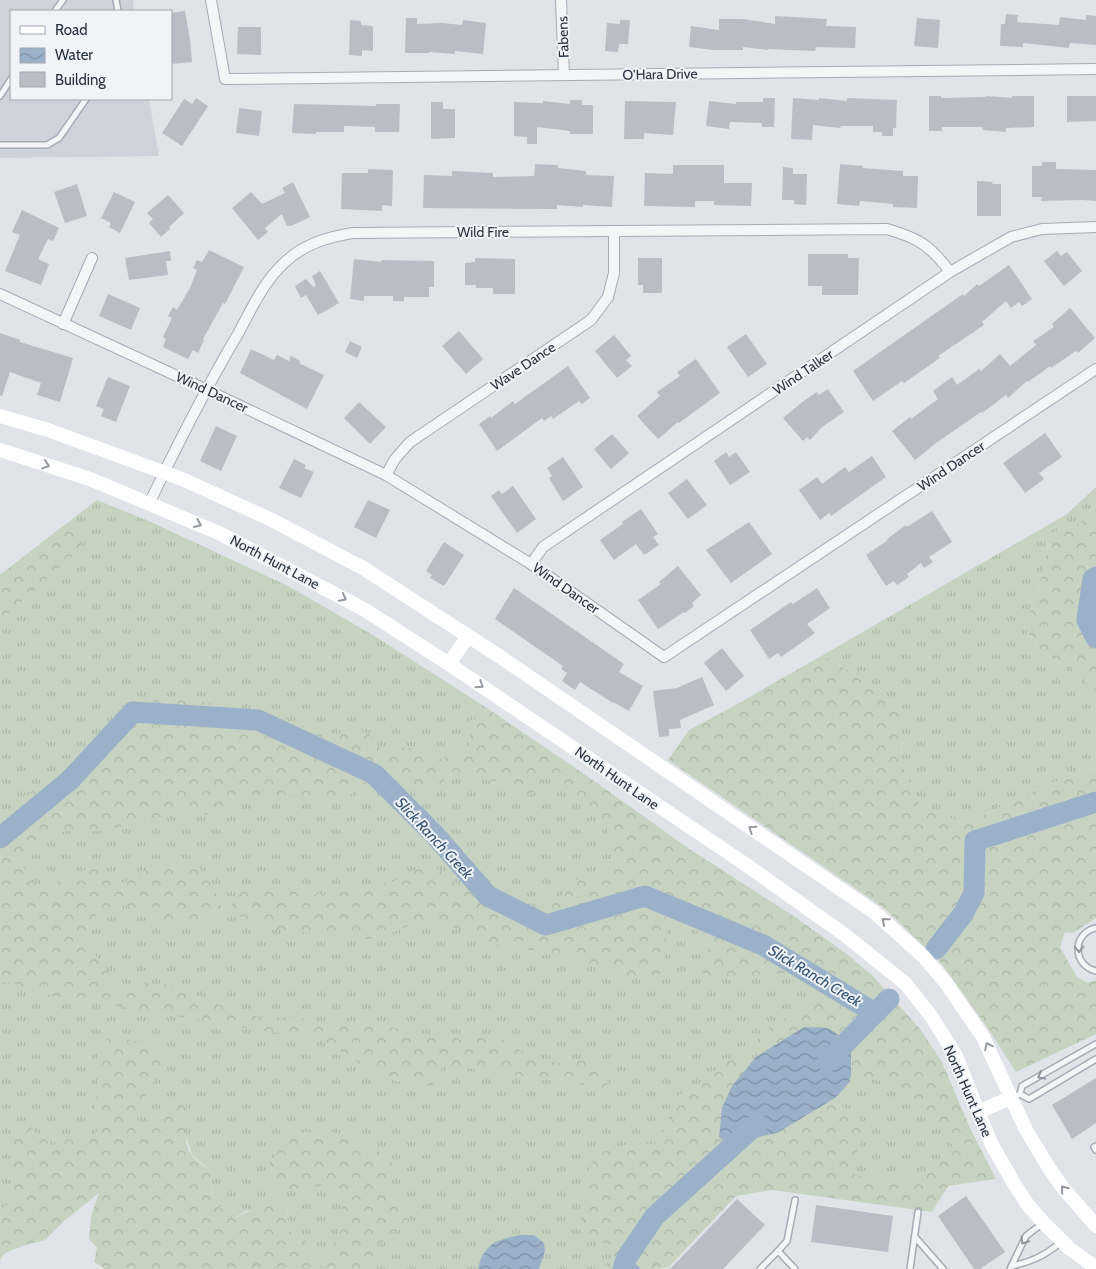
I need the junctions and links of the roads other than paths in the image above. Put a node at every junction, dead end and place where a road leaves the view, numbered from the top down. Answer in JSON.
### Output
{"nodes":[{"id":1,"x":211,"y":0,"type":"edge"},
{"id":2,"x":561,"y":0,"type":"edge"},
{"id":3,"x":1096,"y":69,"type":"edge"},
{"id":4,"x":564,"y":74,"type":"junction"},
{"id":5,"x":10,"y":81,"type":"edge"},
{"id":6,"x":0,"y":96,"type":"edge"},
{"id":7,"x":85,"y":100,"type":"edge"},
{"id":8,"x":0,"y":146,"type":"edge"},
{"id":9,"x":1096,"y":227,"type":"edge"},
{"id":10,"x":614,"y":230,"type":"junction"},
{"id":11,"x":92,"y":258,"type":"dead end"},
{"id":12,"x":950,"y":272,"type":"junction"},
{"id":13,"x":0,"y":294,"type":"edge"},
{"id":14,"x":63,"y":324,"type":"junction"},
{"id":15,"x":1096,"y":370,"type":"edge"},
{"id":16,"x":206,"y":389,"type":"junction"},
{"id":17,"x":0,"y":416,"type":"edge"},
{"id":18,"x":0,"y":450,"type":"edge"},
{"id":19,"x":164,"y":472,"type":"junction"},
{"id":20,"x":386,"y":475,"type":"junction"},
{"id":21,"x":150,"y":504,"type":"junction"},
{"id":22,"x":531,"y":564,"type":"junction"},
{"id":23,"x":468,"y":636,"type":"junction"},
{"id":24,"x":449,"y":664,"type":"junction"},
{"id":25,"x":1096,"y":928,"type":"edge"},
{"id":26,"x":1096,"y":971,"type":"edge"},
{"id":27,"x":1096,"y":1044,"type":"edge"},
{"id":28,"x":1096,"y":1059,"type":"edge"},
{"id":29,"x":1064,"y":1063,"type":"junction"},
{"id":30,"x":1070,"y":1074,"type":"junction"},
{"id":31,"x":1016,"y":1096,"type":"junction"},
{"id":32,"x":980,"y":1111,"type":"junction"},
{"id":33,"x":795,"y":1200,"type":"dead end"},
{"id":34,"x":918,"y":1212,"type":"dead end"},
{"id":35,"x":1043,"y":1222,"type":"junction"},
{"id":36,"x":1096,"y":1226,"type":"edge"},
{"id":37,"x":915,"y":1236,"type":"junction"},
{"id":38,"x":1062,"y":1241,"type":"junction"},
{"id":39,"x":778,"y":1251,"type":"junction"},
{"id":40,"x":1011,"y":1268,"type":"edge"},
{"id":41,"x":1096,"y":1268,"type":"edge"},
{"id":42,"x":760,"y":1269,"type":"edge"},
{"id":43,"x":795,"y":1269,"type":"edge"},
{"id":44,"x":910,"y":1269,"type":"edge"},
{"id":45,"x":944,"y":1269,"type":"edge"}],
"edges":[{"from":1,"to":4,"type":"street","name":"O'Hara Drive"},
{"from":2,"to":4,"type":"street","name":"Fabens"},
{"from":3,"to":4,"type":"street","name":"O'Hara Drive"},
{"from":5,"to":6,"type":"lane"},
{"from":7,"to":8,"type":"lane"},
{"from":9,"to":12,"type":"street","name":"Wind Talker"},
{"from":10,"to":12,"type":"street","name":"Wild Fire"},
{"from":10,"to":16,"type":"street","name":"Wild Fire"},
{"from":10,"to":20,"type":"street","name":"Wave Dance"},
{"from":11,"to":14,"type":"street"},
{"from":12,"to":22,"type":"street","name":"Wind Talker"},
{"from":13,"to":14,"type":"street","name":"Wind Dancer"},
{"from":14,"to":16,"type":"street","name":"Wind Dancer"},
{"from":15,"to":22,"type":"street","name":"Wind Dancer"},
{"from":16,"to":19,"type":"street","name":"Wild Fire"},
{"from":16,"to":20,"type":"street","name":"Wind Dancer"},
{"from":17,"to":19,"type":"main road"},
{"from":18,"to":21,"type":"main road","name":"North Hunt Lane","one_way":true},
{"from":19,"to":21,"type":"street","name":"Wild Fire"},
{"from":19,"to":23,"type":"main road"},
{"from":20,"to":22,"type":"street","name":"Wind Dancer"},
{"from":21,"to":24,"type":"main road","name":"North Hunt Lane","one_way":true},
{"from":23,"to":24,"type":"main road"},
{"from":31,"to":23,"type":"main road","one_way":true},
{"from":24,"to":32,"type":"main road","name":"North Hunt Lane","one_way":true},
{"from":25,"to":26,"type":"lane","one_way":true},
{"from":27,"to":29,"type":"lane"},
{"from":28,"to":30,"type":"lane"},
{"from":29,"to":30,"type":"lane"},
{"from":29,"to":31,"type":"lane","one_way":true},
{"from":30,"to":31,"type":"lane"},
{"from":31,"to":32,"type":"main road"},
{"from":36,"to":31,"type":"main road","one_way":true},
{"from":32,"to":35,"type":"main road","name":"North Hunt Lane"},
{"from":33,"to":39,"type":"lane"},
{"from":34,"to":37,"type":"lane"},
{"from":35,"to":38,"type":"main road","name":"North Hunt Lane"},
{"from":35,"to":40,"type":"lane","one_way":true},
{"from":37,"to":44,"type":"lane"},
{"from":37,"to":45,"type":"lane"},
{"from":38,"to":40,"type":"lane"},
{"from":38,"to":41,"type":"main road","name":"North Hunt Lane"},
{"from":39,"to":42,"type":"lane"},
{"from":39,"to":43,"type":"lane"}]}
